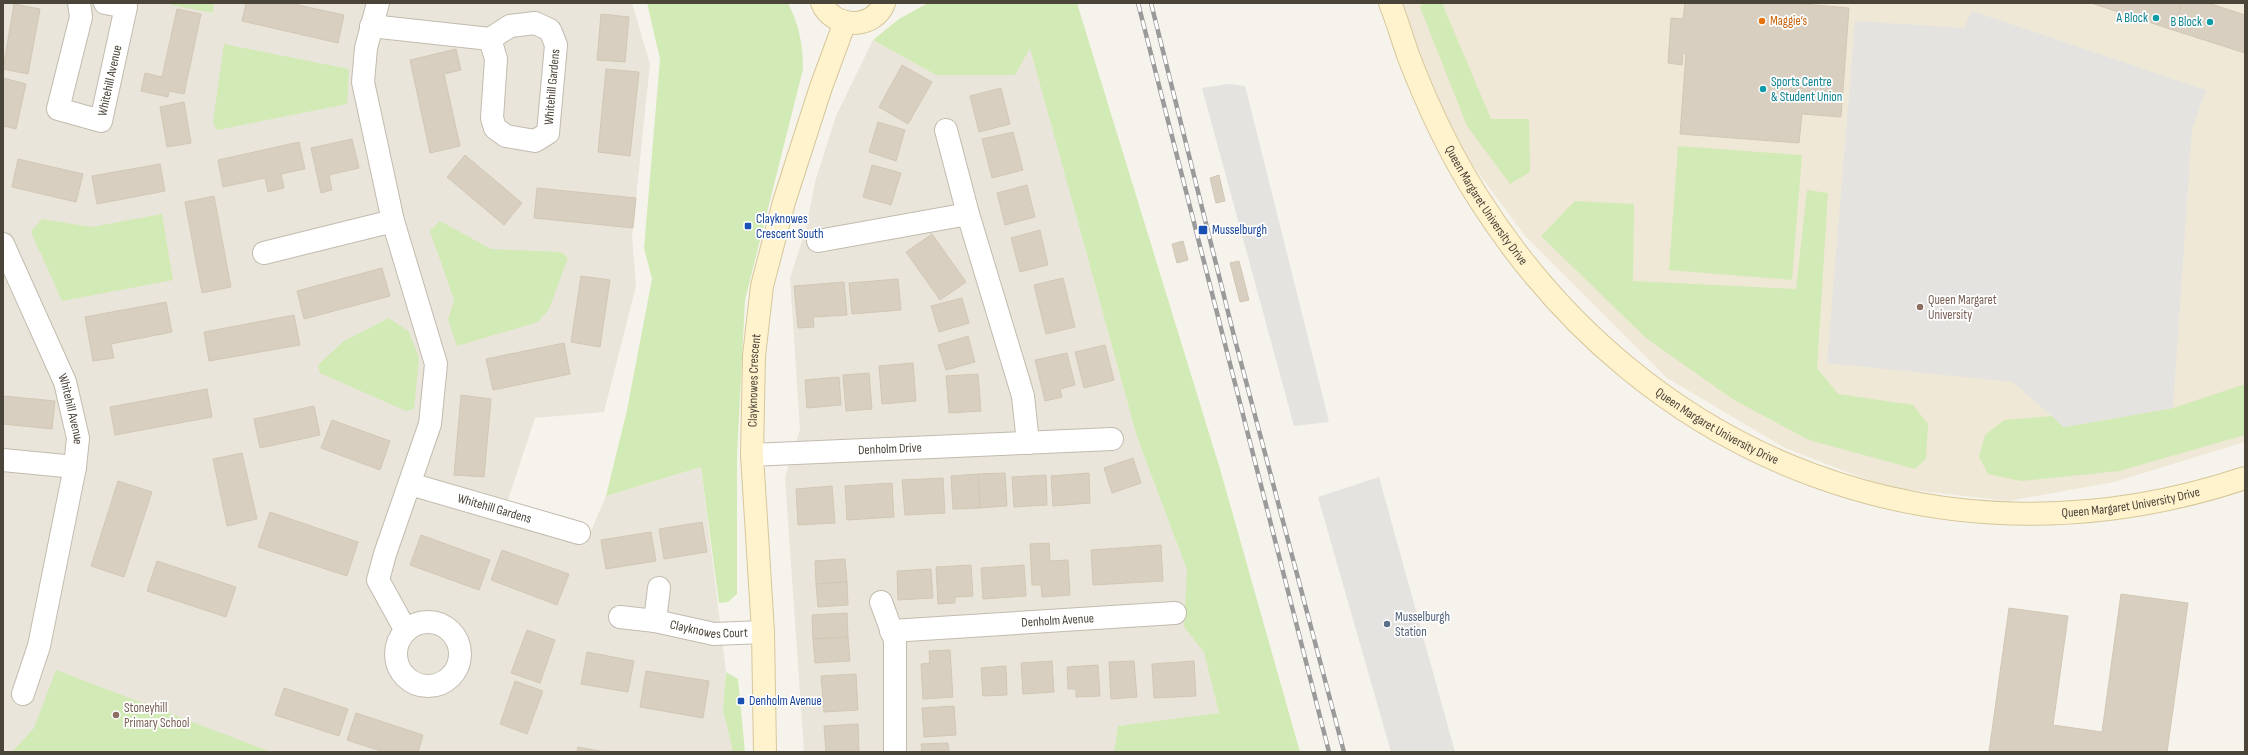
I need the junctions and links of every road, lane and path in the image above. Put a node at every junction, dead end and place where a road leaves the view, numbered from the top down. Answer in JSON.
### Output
{"nodes":[{"id":1,"x":79,"y":3,"type":"edge"},
{"id":2,"x":105,"y":3,"type":"edge"},
{"id":3,"x":378,"y":3,"type":"edge"},
{"id":4,"x":822,"y":3,"type":"edge"},
{"id":5,"x":884,"y":3,"type":"edge"},
{"id":6,"x":1390,"y":3,"type":"edge"},
{"id":7,"x":845,"y":22,"type":"junction"},
{"id":8,"x":371,"y":26,"type":"junction"},
{"id":9,"x":490,"y":39,"type":"junction"},
{"id":10,"x":946,"y":130,"type":"dead end"},
{"id":11,"x":968,"y":214,"type":"junction"},
{"id":12,"x":393,"y":221,"type":"junction"},
{"id":13,"x":818,"y":241,"type":"dead end"},
{"id":14,"x":3,"y":244,"type":"edge"},
{"id":15,"x":264,"y":253,"type":"dead end"},
{"id":16,"x":1112,"y":439,"type":"dead end"},
{"id":17,"x":1028,"y":443,"type":"junction"},
{"id":18,"x":752,"y":455,"type":"junction"},
{"id":19,"x":3,"y":460,"type":"edge"},
{"id":20,"x":75,"y":467,"type":"junction"},
{"id":21,"x":2245,"y":478,"type":"edge"},
{"id":22,"x":410,"y":484,"type":"junction"},
{"id":23,"x":579,"y":533,"type":"dead end"},
{"id":24,"x":659,"y":588,"type":"dead end"},
{"id":25,"x":881,"y":602,"type":"dead end"},
{"id":26,"x":1175,"y":613,"type":"dead end"},
{"id":27,"x":620,"y":617,"type":"dead end"},
{"id":28,"x":655,"y":621,"type":"junction"},
{"id":29,"x":406,"y":631,"type":"dead end"},
{"id":30,"x":891,"y":631,"type":"junction"},
{"id":31,"x":763,"y":632,"type":"junction"},
{"id":32,"x":23,"y":694,"type":"dead end"},
{"id":33,"x":765,"y":752,"type":"edge"},
{"id":34,"x":895,"y":752,"type":"edge"}],
"edges":[{"from":1,"to":2,"type":"street","name":"Whitehill Avenue"},
{"from":3,"to":8,"type":"street"},
{"from":4,"to":7,"type":"street"},
{"from":5,"to":7,"type":"street"},
{"from":6,"to":21,"type":"street","name":"Queen Margaret University Drive"},
{"from":7,"to":18,"type":"street","name":"Clayknowes Crescent"},
{"from":8,"to":9,"type":"street"},
{"from":8,"to":12,"type":"street"},
{"from":9,"to":9,"type":"street","name":"Whitehill Gardens"},
{"from":10,"to":11,"type":"street"},
{"from":11,"to":13,"type":"street"},
{"from":11,"to":17,"type":"street"},
{"from":12,"to":15,"type":"street"},
{"from":12,"to":22,"type":"street"},
{"from":14,"to":20,"type":"street","name":"Whitehill Avenue"},
{"from":16,"to":17,"type":"street","name":"Denholm Drive"},
{"from":17,"to":18,"type":"street","name":"Denholm Drive"},
{"from":18,"to":31,"type":"street","name":"Clayknowes Crescent"},
{"from":19,"to":20,"type":"street","name":"Whitehill Avenue"},
{"from":20,"to":32,"type":"street","name":"Whitehill Avenue"},
{"from":22,"to":23,"type":"street","name":"Whitehill Gardens"},
{"from":22,"to":29,"type":"street"},
{"from":24,"to":28,"type":"street","name":"Clayknowes Court"},
{"from":25,"to":30,"type":"street"},
{"from":26,"to":30,"type":"street","name":"Denholm Avenue"},
{"from":27,"to":28,"type":"street","name":"Clayknowes Court"},
{"from":28,"to":31,"type":"street","name":"Clayknowes Court"},
{"from":30,"to":34,"type":"street"},
{"from":31,"to":33,"type":"street","name":"Clayknowes Crescent"}]}
